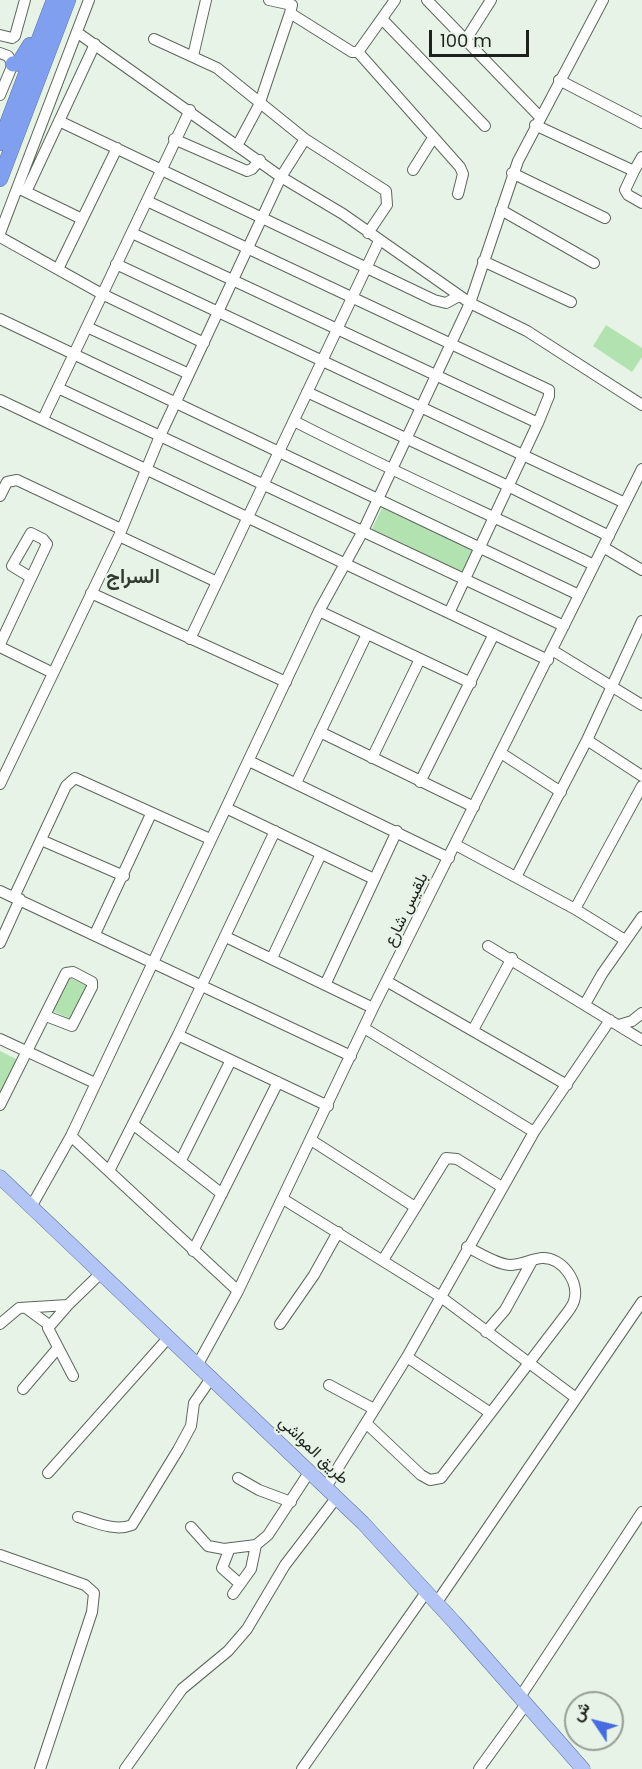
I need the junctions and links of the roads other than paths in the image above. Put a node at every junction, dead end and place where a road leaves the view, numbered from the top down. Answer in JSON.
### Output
{"nodes":[{"id":1,"x":25,"y":0,"type":"edge"},
{"id":2,"x":47,"y":0,"type":"edge"},
{"id":3,"x":54,"y":0,"type":"edge"},
{"id":4,"x":68,"y":0,"type":"edge"},
{"id":5,"x":89,"y":0,"type":"edge"},
{"id":6,"x":206,"y":0,"type":"edge"},
{"id":7,"x":269,"y":0,"type":"edge"},
{"id":8,"x":395,"y":0,"type":"edge"},
{"id":9,"x":427,"y":0,"type":"edge"},
{"id":10,"x":491,"y":0,"type":"edge"},
{"id":11,"x":603,"y":0,"type":"edge"},
{"id":12,"x":290,"y":13,"type":"junction"},
{"id":13,"x":382,"y":18,"type":"junction"},
{"id":14,"x":78,"y":33,"type":"junction"},
{"id":15,"x":0,"y":35,"type":"edge"},
{"id":16,"x":154,"y":39,"type":"dead end"},
{"id":17,"x":465,"y":41,"type":"junction"},
{"id":18,"x":95,"y":44,"type":"junction"},
{"id":19,"x":358,"y":52,"type":"junction"},
{"id":20,"x":0,"y":53,"type":"edge"},
{"id":21,"x":193,"y":56,"type":"junction"},
{"id":22,"x":13,"y":63,"type":"junction"},
{"id":23,"x":559,"y":80,"type":"junction"},
{"id":24,"x":0,"y":96,"type":"edge"},
{"id":25,"x":260,"y":105,"type":"junction"},
{"id":26,"x":190,"y":110,"type":"junction"},
{"id":27,"x":59,"y":121,"type":"junction"},
{"id":28,"x":537,"y":121,"type":"junction"},
{"id":29,"x":642,"y":123,"type":"edge"},
{"id":30,"x":485,"y":126,"type":"dead end"},
{"id":31,"x":433,"y":138,"type":"junction"},
{"id":32,"x":174,"y":139,"type":"junction"},
{"id":33,"x":305,"y":139,"type":"junction"},
{"id":34,"x":0,"y":143,"type":"edge"},
{"id":35,"x":237,"y":147,"type":"junction"},
{"id":36,"x":117,"y":148,"type":"junction"},
{"id":37,"x":642,"y":157,"type":"edge"},
{"id":38,"x":260,"y":160,"type":"junction"},
{"id":39,"x":161,"y":169,"type":"junction"},
{"id":40,"x":413,"y":170,"type":"dead end"},
{"id":41,"x":634,"y":171,"type":"junction"},
{"id":42,"x":512,"y":174,"type":"junction"},
{"id":43,"x":281,"y":177,"type":"junction"},
{"id":44,"x":0,"y":179,"type":"edge"},
{"id":45,"x":22,"y":190,"type":"junction"},
{"id":46,"x":458,"y":194,"type":"dead end"},
{"id":47,"x":147,"y":201,"type":"junction"},
{"id":48,"x":642,"y":202,"type":"edge"},
{"id":49,"x":501,"y":210,"type":"junction"},
{"id":50,"x":262,"y":218,"type":"junction"},
{"id":51,"x":605,"y":218,"type":"dead end"},
{"id":52,"x":82,"y":219,"type":"junction"},
{"id":53,"x":132,"y":233,"type":"junction"},
{"id":54,"x":368,"y":233,"type":"junction"},
{"id":55,"x":0,"y":235,"type":"edge"},
{"id":56,"x":379,"y":241,"type":"junction"},
{"id":57,"x":248,"y":249,"type":"junction"},
{"id":58,"x":483,"y":261,"type":"junction"},
{"id":59,"x":594,"y":263,"type":"dead end"},
{"id":60,"x":116,"y":264,"type":"junction"},
{"id":61,"x":366,"y":268,"type":"junction"},
{"id":62,"x":57,"y":269,"type":"junction"},
{"id":63,"x":232,"y":281,"type":"junction"},
{"id":64,"x":102,"y":294,"type":"junction"},
{"id":65,"x":459,"y":296,"type":"junction"},
{"id":66,"x":352,"y":298,"type":"junction"},
{"id":67,"x":572,"y":302,"type":"dead end"},
{"id":68,"x":470,"y":303,"type":"junction"},
{"id":69,"x":218,"y":312,"type":"junction"},
{"id":70,"x":0,"y":319,"type":"edge"},
{"id":71,"x":87,"y":327,"type":"junction"},
{"id":72,"x":337,"y":330,"type":"junction"},
{"id":73,"x":204,"y":343,"type":"junction"},
{"id":74,"x":450,"y":345,"type":"junction"},
{"id":75,"x":73,"y":355,"type":"junction"},
{"id":76,"x":322,"y":361,"type":"junction"},
{"id":77,"x":189,"y":374,"type":"junction"},
{"id":78,"x":436,"y":375,"type":"junction"},
{"id":79,"x":58,"y":388,"type":"junction"},
{"id":80,"x":307,"y":392,"type":"junction"},
{"id":81,"x":0,"y":400,"type":"edge"},
{"id":82,"x":176,"y":402,"type":"junction"},
{"id":83,"x":642,"y":405,"type":"edge"},
{"id":84,"x":421,"y":407,"type":"junction"},
{"id":85,"x":43,"y":419,"type":"junction"},
{"id":86,"x":294,"y":421,"type":"junction"},
{"id":87,"x":538,"y":423,"type":"junction"},
{"id":88,"x":160,"y":436,"type":"junction"},
{"id":89,"x":405,"y":437,"type":"junction"},
{"id":90,"x":279,"y":454,"type":"junction"},
{"id":91,"x":523,"y":455,"type":"junction"},
{"id":92,"x":148,"y":469,"type":"junction"},
{"id":93,"x":642,"y":469,"type":"edge"},
{"id":94,"x":390,"y":470,"type":"junction"},
{"id":95,"x":264,"y":485,"type":"junction"},
{"id":96,"x":508,"y":486,"type":"junction"},
{"id":97,"x":0,"y":496,"type":"edge"},
{"id":98,"x":376,"y":499,"type":"junction"},
{"id":99,"x":625,"y":503,"type":"junction"},
{"id":100,"x":494,"y":516,"type":"junction"},
{"id":101,"x":249,"y":518,"type":"junction"},
{"id":102,"x":363,"y":531,"type":"junction"},
{"id":103,"x":120,"y":533,"type":"junction"},
{"id":104,"x":609,"y":536,"type":"junction"},
{"id":105,"x":603,"y":548,"type":"junction"},
{"id":106,"x":478,"y":549,"type":"junction"},
{"id":107,"x":346,"y":564,"type":"junction"},
{"id":108,"x":594,"y":565,"type":"junction"},
{"id":109,"x":642,"y":570,"type":"edge"},
{"id":110,"x":30,"y":576,"type":"dead end"},
{"id":111,"x":464,"y":579,"type":"junction"},
{"id":112,"x":217,"y":582,"type":"junction"},
{"id":113,"x":92,"y":593,"type":"junction"},
{"id":114,"x":579,"y":595,"type":"junction"},
{"id":115,"x":319,"y":611,"type":"junction"},
{"id":116,"x":449,"y":613,"type":"junction"},
{"id":117,"x":642,"y":621,"type":"edge"},
{"id":118,"x":564,"y":626,"type":"junction"},
{"id":119,"x":367,"y":634,"type":"junction"},
{"id":120,"x":494,"y":634,"type":"junction"},
{"id":121,"x":190,"y":639,"type":"junction"},
{"id":122,"x":0,"y":645,"type":"edge"},
{"id":123,"x":550,"y":655,"type":"junction"},
{"id":124,"x":420,"y":659,"type":"junction"},
{"id":125,"x":53,"y":672,"type":"junction"},
{"id":126,"x":286,"y":682,"type":"junction"},
{"id":127,"x":471,"y":683,"type":"junction"},
{"id":128,"x":613,"y":686,"type":"junction"},
{"id":129,"x":642,"y":705,"type":"edge"},
{"id":130,"x":320,"y":732,"type":"junction"},
{"id":131,"x":587,"y":740,"type":"junction"},
{"id":132,"x":501,"y":753,"type":"junction"},
{"id":133,"x":372,"y":758,"type":"junction"},
{"id":134,"x":249,"y":761,"type":"junction"},
{"id":135,"x":642,"y":776,"type":"edge"},
{"id":136,"x":420,"y":782,"type":"junction"},
{"id":137,"x":296,"y":783,"type":"junction"},
{"id":138,"x":0,"y":784,"type":"edge"},
{"id":139,"x":642,"y":786,"type":"edge"},
{"id":140,"x":561,"y":792,"type":"junction"},
{"id":141,"x":474,"y":807,"type":"junction"},
{"id":142,"x":226,"y":808,"type":"junction"},
{"id":143,"x":151,"y":814,"type":"junction"},
{"id":144,"x":275,"y":831,"type":"junction"},
{"id":145,"x":397,"y":831,"type":"junction"},
{"id":146,"x":210,"y":839,"type":"junction"},
{"id":147,"x":42,"y":840,"type":"junction"},
{"id":148,"x":456,"y":845,"type":"junction"},
{"id":149,"x":321,"y":854,"type":"junction"},
{"id":150,"x":449,"y":858,"type":"junction"},
{"id":151,"x":124,"y":876,"type":"junction"},
{"id":152,"x":516,"y":877,"type":"junction"},
{"id":153,"x":375,"y":879,"type":"junction"},
{"id":154,"x":0,"y":891,"type":"edge"},
{"id":155,"x":17,"y":898,"type":"junction"},
{"id":156,"x":575,"y":909,"type":"junction"},
{"id":157,"x":642,"y":917,"type":"edge"},
{"id":158,"x":95,"y":934,"type":"junction"},
{"id":159,"x":226,"y":937,"type":"junction"},
{"id":160,"x":1,"y":940,"type":"edge"},
{"id":161,"x":625,"y":940,"type":"junction"},
{"id":162,"x":488,"y":946,"type":"dead end"},
{"id":163,"x":272,"y":958,"type":"junction"},
{"id":164,"x":512,"y":958,"type":"junction"},
{"id":165,"x":152,"y":962,"type":"junction"},
{"id":166,"x":388,"y":982,"type":"junction"},
{"id":167,"x":201,"y":985,"type":"junction"},
{"id":168,"x":325,"y":985,"type":"junction"},
{"id":169,"x":585,"y":1004,"type":"junction"},
{"id":170,"x":374,"y":1008,"type":"junction"},
{"id":171,"x":642,"y":1013,"type":"edge"},
{"id":172,"x":46,"y":1016,"type":"junction"},
{"id":173,"x":614,"y":1022,"type":"junction"},
{"id":174,"x":364,"y":1028,"type":"junction"},
{"id":175,"x":473,"y":1030,"type":"junction"},
{"id":176,"x":178,"y":1035,"type":"junction"},
{"id":177,"x":0,"y":1039,"type":"edge"},
{"id":178,"x":642,"y":1040,"type":"edge"},
{"id":179,"x":29,"y":1050,"type":"junction"},
{"id":180,"x":351,"y":1056,"type":"junction"},
{"id":181,"x":231,"y":1060,"type":"junction"},
{"id":182,"x":278,"y":1082,"type":"junction"},
{"id":183,"x":96,"y":1083,"type":"junction"},
{"id":184,"x":567,"y":1085,"type":"junction"},
{"id":185,"x":0,"y":1105,"type":"edge"},
{"id":186,"x":328,"y":1106,"type":"junction"},
{"id":187,"x":134,"y":1125,"type":"junction"},
{"id":188,"x":534,"y":1132,"type":"junction"},
{"id":189,"x":70,"y":1136,"type":"junction"},
{"id":190,"x":310,"y":1140,"type":"junction"},
{"id":191,"x":181,"y":1160,"type":"junction"},
{"id":192,"x":110,"y":1171,"type":"junction"},
{"id":193,"x":0,"y":1177,"type":"edge"},
{"id":194,"x":502,"y":1187,"type":"junction"},
{"id":195,"x":222,"y":1194,"type":"junction"},
{"id":196,"x":283,"y":1199,"type":"junction"},
{"id":197,"x":31,"y":1207,"type":"junction"},
{"id":198,"x":415,"y":1207,"type":"junction"},
{"id":199,"x":338,"y":1232,"type":"junction"},
{"id":200,"x":467,"y":1247,"type":"junction"},
{"id":201,"x":193,"y":1251,"type":"junction"},
{"id":202,"x":383,"y":1260,"type":"junction"},
{"id":203,"x":532,"y":1261,"type":"junction"},
{"id":204,"x":101,"y":1273,"type":"junction"},
{"id":205,"x":238,"y":1291,"type":"junction"},
{"id":206,"x":441,"y":1297,"type":"junction"},
{"id":207,"x":642,"y":1302,"type":"edge"},
{"id":208,"x":68,"y":1305,"type":"junction"},
{"id":209,"x":26,"y":1308,"type":"junction"},
{"id":210,"x":0,"y":1324,"type":"edge"},
{"id":211,"x":280,"y":1324,"type":"dead end"},
{"id":212,"x":49,"y":1325,"type":"junction"},
{"id":213,"x":486,"y":1332,"type":"junction"},
{"id":214,"x":169,"y":1337,"type":"junction"},
{"id":215,"x":58,"y":1348,"type":"junction"},
{"id":216,"x":407,"y":1357,"type":"junction"},
{"id":217,"x":198,"y":1364,"type":"junction"},
{"id":218,"x":527,"y":1364,"type":"junction"},
{"id":219,"x":73,"y":1376,"type":"dead end"},
{"id":220,"x":212,"y":1377,"type":"junction"},
{"id":221,"x":329,"y":1385,"type":"dead end"},
{"id":222,"x":23,"y":1389,"type":"dead end"},
{"id":223,"x":576,"y":1398,"type":"junction"},
{"id":224,"x":374,"y":1409,"type":"junction"},
{"id":225,"x":489,"y":1412,"type":"junction"},
{"id":226,"x":366,"y":1423,"type":"junction"},
{"id":227,"x":310,"y":1471,"type":"junction"},
{"id":228,"x":48,"y":1473,"type":"dead end"},
{"id":229,"x":238,"y":1478,"type":"dead end"},
{"id":230,"x":326,"y":1487,"type":"junction"},
{"id":231,"x":337,"y":1497,"type":"junction"},
{"id":232,"x":291,"y":1502,"type":"junction"},
{"id":233,"x":642,"y":1512,"type":"edge"},
{"id":234,"x":78,"y":1517,"type":"dead end"},
{"id":235,"x":191,"y":1527,"type":"dead end"},
{"id":236,"x":256,"y":1545,"type":"junction"},
{"id":237,"x":230,"y":1548,"type":"junction"},
{"id":238,"x":0,"y":1555,"type":"edge"},
{"id":239,"x":240,"y":1584,"type":"junction"},
{"id":240,"x":427,"y":1591,"type":"junction"},
{"id":241,"x":233,"y":1594,"type":"dead end"},
{"id":242,"x":437,"y":1602,"type":"junction"},
{"id":243,"x":523,"y":1700,"type":"junction"},
{"id":244,"x":40,"y":1769,"type":"edge"},
{"id":245,"x":125,"y":1769,"type":"edge"},
{"id":246,"x":302,"y":1769,"type":"edge"},
{"id":247,"x":479,"y":1769,"type":"edge"},
{"id":248,"x":583,"y":1769,"type":"edge"}],
"edges":[{"from":1,"to":15,"type":"street"},
{"from":2,"to":22,"type":"highway"},
{"from":3,"to":34,"type":"highway"},
{"from":4,"to":44,"type":"highway"},
{"from":5,"to":14,"type":"street"},
{"from":6,"to":21,"type":"street"},
{"from":7,"to":12,"type":"street"},
{"from":8,"to":13,"type":"street"},
{"from":9,"to":17,"type":"street"},
{"from":10,"to":17,"type":"street"},
{"from":11,"to":23,"type":"street"},
{"from":12,"to":19,"type":"street"},
{"from":12,"to":25,"type":"street"},
{"from":13,"to":19,"type":"street"},
{"from":13,"to":30,"type":"street"},
{"from":14,"to":18,"type":"street"},
{"from":14,"to":45,"type":"street"},
{"from":16,"to":21,"type":"street"},
{"from":17,"to":28,"type":"street"},
{"from":18,"to":26,"type":"street"},
{"from":18,"to":27,"type":"street"},
{"from":19,"to":31,"type":"street"},
{"from":20,"to":22,"type":"street"},
{"from":21,"to":25,"type":"street"},
{"from":22,"to":24,"type":"street"},
{"from":23,"to":28,"type":"street"},
{"from":23,"to":29,"type":"street"},
{"from":25,"to":33,"type":"street"},
{"from":25,"to":35,"type":"street"},
{"from":26,"to":32,"type":"street"},
{"from":26,"to":35,"type":"street"},
{"from":27,"to":36,"type":"street"},
{"from":27,"to":45,"type":"street"},
{"from":28,"to":41,"type":"street"},
{"from":28,"to":42,"type":"street"},
{"from":31,"to":40,"type":"street"},
{"from":31,"to":46,"type":"street"},
{"from":32,"to":38,"type":"street"},
{"from":32,"to":39,"type":"street"},
{"from":33,"to":43,"type":"street"},
{"from":33,"to":54,"type":"street"},
{"from":35,"to":38,"type":"street"},
{"from":36,"to":39,"type":"street"},
{"from":36,"to":52,"type":"street"},
{"from":37,"to":41,"type":"street"},
{"from":38,"to":43,"type":"street"},
{"from":39,"to":47,"type":"street"},
{"from":39,"to":50,"type":"street"},
{"from":41,"to":48,"type":"street"},
{"from":42,"to":49,"type":"street"},
{"from":42,"to":51,"type":"street"},
{"from":43,"to":50,"type":"street"},
{"from":43,"to":54,"type":"street"},
{"from":45,"to":52,"type":"street"},
{"from":45,"to":55,"type":"street"},
{"from":47,"to":53,"type":"street"},
{"from":47,"to":57,"type":"street"},
{"from":49,"to":58,"type":"street"},
{"from":49,"to":59,"type":"street"},
{"from":50,"to":57,"type":"street"},
{"from":50,"to":61,"type":"street"},
{"from":52,"to":62,"type":"street"},
{"from":53,"to":60,"type":"street"},
{"from":53,"to":63,"type":"street"},
{"from":54,"to":56,"type":"street"},
{"from":55,"to":62,"type":"street"},
{"from":56,"to":61,"type":"street"},
{"from":56,"to":65,"type":"street"},
{"from":57,"to":63,"type":"street"},
{"from":57,"to":66,"type":"street"},
{"from":58,"to":67,"type":"street"},
{"from":58,"to":68,"type":"street"},
{"from":60,"to":64,"type":"street"},
{"from":60,"to":69,"type":"street"},
{"from":61,"to":65,"type":"street"},
{"from":61,"to":66,"type":"street"},
{"from":62,"to":64,"type":"street"},
{"from":63,"to":69,"type":"street"},
{"from":63,"to":72,"type":"street"},
{"from":64,"to":71,"type":"street"},
{"from":64,"to":73,"type":"street"},
{"from":65,"to":68,"type":"street"},
{"from":66,"to":72,"type":"street"},
{"from":66,"to":74,"type":"street"},
{"from":68,"to":74,"type":"street"},
{"from":68,"to":83,"type":"street"},
{"from":69,"to":73,"type":"street"},
{"from":69,"to":76,"type":"street"},
{"from":70,"to":75,"type":"street"},
{"from":71,"to":75,"type":"street"},
{"from":71,"to":77,"type":"street"},
{"from":72,"to":76,"type":"street"},
{"from":72,"to":78,"type":"street"},
{"from":73,"to":77,"type":"street"},
{"from":74,"to":78,"type":"street"},
{"from":74,"to":87,"type":"street"},
{"from":75,"to":79,"type":"street"},
{"from":75,"to":82,"type":"street"},
{"from":76,"to":80,"type":"street"},
{"from":76,"to":84,"type":"street"},
{"from":77,"to":82,"type":"street"},
{"from":78,"to":84,"type":"street"},
{"from":78,"to":87,"type":"street"},
{"from":79,"to":85,"type":"street"},
{"from":79,"to":88,"type":"street"},
{"from":80,"to":86,"type":"street"},
{"from":80,"to":89,"type":"street"},
{"from":81,"to":85,"type":"street"},
{"from":82,"to":88,"type":"street"},
{"from":82,"to":90,"type":"street"},
{"from":84,"to":89,"type":"street"},
{"from":84,"to":91,"type":"street"},
{"from":85,"to":92,"type":"street"},
{"from":86,"to":90,"type":"street"},
{"from":86,"to":94,"type":"street"},
{"from":87,"to":91,"type":"street"},
{"from":88,"to":92,"type":"street"},
{"from":88,"to":95,"type":"street"},
{"from":89,"to":94,"type":"street"},
{"from":89,"to":96,"type":"street"},
{"from":90,"to":95,"type":"street"},
{"from":90,"to":98,"type":"street"},
{"from":91,"to":96,"type":"street"},
{"from":91,"to":99,"type":"street"},
{"from":92,"to":101,"type":"street"},
{"from":92,"to":103,"type":"street"},
{"from":93,"to":99,"type":"street","name":"بلقيس شارع"},
{"from":94,"to":98,"type":"street"},
{"from":94,"to":100,"type":"street"},
{"from":95,"to":101,"type":"street"},
{"from":95,"to":102,"type":"street"},
{"from":96,"to":100,"type":"street"},
{"from":96,"to":104,"type":"street"},
{"from":97,"to":103,"type":"street"},
{"from":98,"to":102,"type":"street"},
{"from":98,"to":106,"type":"street"},
{"from":99,"to":104,"type":"street","name":"بلقيس شارع"},
{"from":100,"to":106,"type":"street"},
{"from":100,"to":108,"type":"street"},
{"from":101,"to":107,"type":"street"},
{"from":101,"to":112,"type":"street"},
{"from":102,"to":107,"type":"street"},
{"from":102,"to":111,"type":"street"},
{"from":103,"to":112,"type":"street"},
{"from":103,"to":113,"type":"street"},
{"from":104,"to":105,"type":"street","name":"بلقيس شارع"},
{"from":105,"to":108,"type":"street","name":"بلقيس شارع"},
{"from":105,"to":109,"type":"street"},
{"from":106,"to":111,"type":"street"},
{"from":106,"to":114,"type":"street"},
{"from":107,"to":115,"type":"street"},
{"from":107,"to":116,"type":"street"},
{"from":108,"to":114,"type":"street","name":"بلقيس شارع"},
{"from":110,"to":122,"type":"street"},
{"from":111,"to":116,"type":"street"},
{"from":111,"to":118,"type":"street"},
{"from":112,"to":121,"type":"street"},
{"from":113,"to":121,"type":"street"},
{"from":113,"to":125,"type":"street"},
{"from":114,"to":118,"type":"street","name":"بلقيس شارع"},
{"from":115,"to":119,"type":"street"},
{"from":115,"to":126,"type":"street"},
{"from":116,"to":120,"type":"street"},
{"from":117,"to":128,"type":"street"},
{"from":118,"to":123,"type":"street","name":"بلقيس شارع"},
{"from":119,"to":124,"type":"street"},
{"from":119,"to":130,"type":"street"},
{"from":120,"to":123,"type":"street"},
{"from":120,"to":127,"type":"street"},
{"from":121,"to":126,"type":"street"},
{"from":122,"to":125,"type":"street"},
{"from":123,"to":128,"type":"street"},
{"from":123,"to":132,"type":"street","name":"بلقيس شارع"},
{"from":124,"to":127,"type":"street"},
{"from":124,"to":133,"type":"street"},
{"from":125,"to":138,"type":"street"},
{"from":126,"to":134,"type":"street"},
{"from":127,"to":136,"type":"street"},
{"from":128,"to":129,"type":"street"},
{"from":128,"to":131,"type":"street"},
{"from":130,"to":133,"type":"street"},
{"from":130,"to":137,"type":"street"},
{"from":131,"to":135,"type":"street"},
{"from":131,"to":140,"type":"street"},
{"from":132,"to":140,"type":"street"},
{"from":132,"to":141,"type":"street","name":"بلقيس شارع"},
{"from":133,"to":136,"type":"street"},
{"from":134,"to":137,"type":"street"},
{"from":134,"to":142,"type":"street"},
{"from":136,"to":141,"type":"street"},
{"from":137,"to":145,"type":"street"},
{"from":139,"to":156,"type":"street"},
{"from":140,"to":152,"type":"street"},
{"from":141,"to":148,"type":"street","name":"بلقيس شارع"},
{"from":142,"to":144,"type":"street"},
{"from":142,"to":146,"type":"street"},
{"from":143,"to":146,"type":"street"},
{"from":143,"to":147,"type":"street"},
{"from":143,"to":151,"type":"street"},
{"from":144,"to":149,"type":"street"},
{"from":144,"to":159,"type":"street"},
{"from":145,"to":150,"type":"street"},
{"from":145,"to":153,"type":"street"},
{"from":146,"to":165,"type":"street"},
{"from":147,"to":151,"type":"street"},
{"from":147,"to":155,"type":"street"},
{"from":148,"to":150,"type":"street","name":"بلقيس شارع"},
{"from":148,"to":152,"type":"street"},
{"from":149,"to":153,"type":"street"},
{"from":149,"to":163,"type":"street"},
{"from":150,"to":166,"type":"street","name":"بلقيس شارع"},
{"from":151,"to":158,"type":"street"},
{"from":152,"to":156,"type":"street"},
{"from":153,"to":168,"type":"street"},
{"from":154,"to":155,"type":"street"},
{"from":155,"to":158,"type":"street"},
{"from":155,"to":160,"type":"street"},
{"from":156,"to":161,"type":"street"},
{"from":157,"to":161,"type":"street"},
{"from":158,"to":165,"type":"street"},
{"from":159,"to":163,"type":"street"},
{"from":159,"to":167,"type":"street"},
{"from":161,"to":169,"type":"street"},
{"from":162,"to":164,"type":"street"},
{"from":163,"to":168,"type":"street"},
{"from":164,"to":169,"type":"street"},
{"from":164,"to":175,"type":"street"},
{"from":165,"to":167,"type":"street"},
{"from":165,"to":183,"type":"street"},
{"from":166,"to":170,"type":"street","name":"بلقيس شارع"},
{"from":166,"to":175,"type":"street"},
{"from":167,"to":176,"type":"street"},
{"from":167,"to":180,"type":"street"},
{"from":168,"to":170,"type":"street"},
{"from":169,"to":173,"type":"street"},
{"from":170,"to":174,"type":"street","name":"بلقيس شارع"},
{"from":171,"to":173,"type":"street"},
{"from":172,"to":172,"type":"street"},
{"from":172,"to":179,"type":"street"},
{"from":173,"to":178,"type":"street"},
{"from":173,"to":184,"type":"street"},
{"from":174,"to":180,"type":"street","name":"بلقيس شارع"},
{"from":174,"to":188,"type":"street"},
{"from":175,"to":184,"type":"street"},
{"from":176,"to":181,"type":"street"},
{"from":176,"to":187,"type":"street"},
{"from":177,"to":179,"type":"street"},
{"from":179,"to":183,"type":"street"},
{"from":179,"to":185,"type":"street"},
{"from":180,"to":186,"type":"street","name":"بلقيس شارع"},
{"from":181,"to":182,"type":"street"},
{"from":181,"to":191,"type":"street"},
{"from":182,"to":186,"type":"street"},
{"from":182,"to":195,"type":"street"},
{"from":183,"to":189,"type":"street"},
{"from":184,"to":188,"type":"street"},
{"from":186,"to":190,"type":"street","name":"بلقيس شارع"},
{"from":187,"to":191,"type":"street"},
{"from":187,"to":192,"type":"street"},
{"from":188,"to":194,"type":"street"},
{"from":189,"to":192,"type":"street"},
{"from":189,"to":197,"type":"street"},
{"from":190,"to":196,"type":"street","name":"بلقيس شارع"},
{"from":190,"to":198,"type":"street"},
{"from":191,"to":195,"type":"street"},
{"from":192,"to":201,"type":"street"},
{"from":193,"to":197,"type":"main road","name":"طريق المواشي"},
{"from":194,"to":198,"type":"street"},
{"from":194,"to":200,"type":"street"},
{"from":195,"to":201,"type":"street"},
{"from":196,"to":199,"type":"street"},
{"from":196,"to":205,"type":"street","name":"بلقيس شارع"},
{"from":197,"to":204,"type":"main road","name":"طريق المواشي"},
{"from":198,"to":202,"type":"street"},
{"from":199,"to":202,"type":"street"},
{"from":199,"to":211,"type":"street"},
{"from":200,"to":203,"type":"street"},
{"from":200,"to":206,"type":"street"},
{"from":201,"to":205,"type":"street"},
{"from":202,"to":206,"type":"street"},
{"from":203,"to":213,"type":"street"},
{"from":203,"to":218,"type":"street"},
{"from":204,"to":208,"type":"street"},
{"from":204,"to":214,"type":"main road","name":"طريق المواشي"},
{"from":205,"to":217,"type":"street","name":"بلقيس شارع"},
{"from":206,"to":213,"type":"street"},
{"from":206,"to":216,"type":"street"},
{"from":207,"to":223,"type":"street"},
{"from":208,"to":209,"type":"street"},
{"from":208,"to":212,"type":"street"},
{"from":209,"to":210,"type":"street"},
{"from":209,"to":212,"type":"street"},
{"from":212,"to":215,"type":"street"},
{"from":213,"to":218,"type":"street"},
{"from":214,"to":217,"type":"main road","name":"طريق المواشي"},
{"from":214,"to":228,"type":"street"},
{"from":215,"to":219,"type":"street"},
{"from":215,"to":222,"type":"street"},
{"from":216,"to":224,"type":"street"},
{"from":216,"to":225,"type":"street"},
{"from":217,"to":220,"type":"main road","name":"طريق المواشي"},
{"from":218,"to":223,"type":"street"},
{"from":218,"to":225,"type":"street"},
{"from":220,"to":227,"type":"main road","name":"طريق المواشي"},
{"from":220,"to":234,"type":"street"},
{"from":221,"to":224,"type":"street"},
{"from":223,"to":242,"type":"street"},
{"from":224,"to":226,"type":"street"},
{"from":225,"to":226,"type":"street"},
{"from":226,"to":230,"type":"street"},
{"from":227,"to":230,"type":"main road","name":"طريق المواشي"},
{"from":227,"to":232,"type":"street"},
{"from":229,"to":232,"type":"street"},
{"from":230,"to":231,"type":"main road","name":"طريق المواشي"},
{"from":231,"to":240,"type":"main road","name":"طريق المواشي"},
{"from":231,"to":245,"type":"street"},
{"from":232,"to":236,"type":"street"},
{"from":233,"to":243,"type":"street"},
{"from":235,"to":237,"type":"street"},
{"from":236,"to":237,"type":"street"},
{"from":236,"to":239,"type":"street"},
{"from":237,"to":239,"type":"street"},
{"from":238,"to":244,"type":"street"},
{"from":239,"to":241,"type":"street"},
{"from":240,"to":242,"type":"main road","name":"طريق المواشي"},
{"from":240,"to":246,"type":"street"},
{"from":242,"to":243,"type":"main road","name":"طريق المواشي"},
{"from":243,"to":247,"type":"street"},
{"from":243,"to":248,"type":"main road","name":"طريق المواشي"}]}
